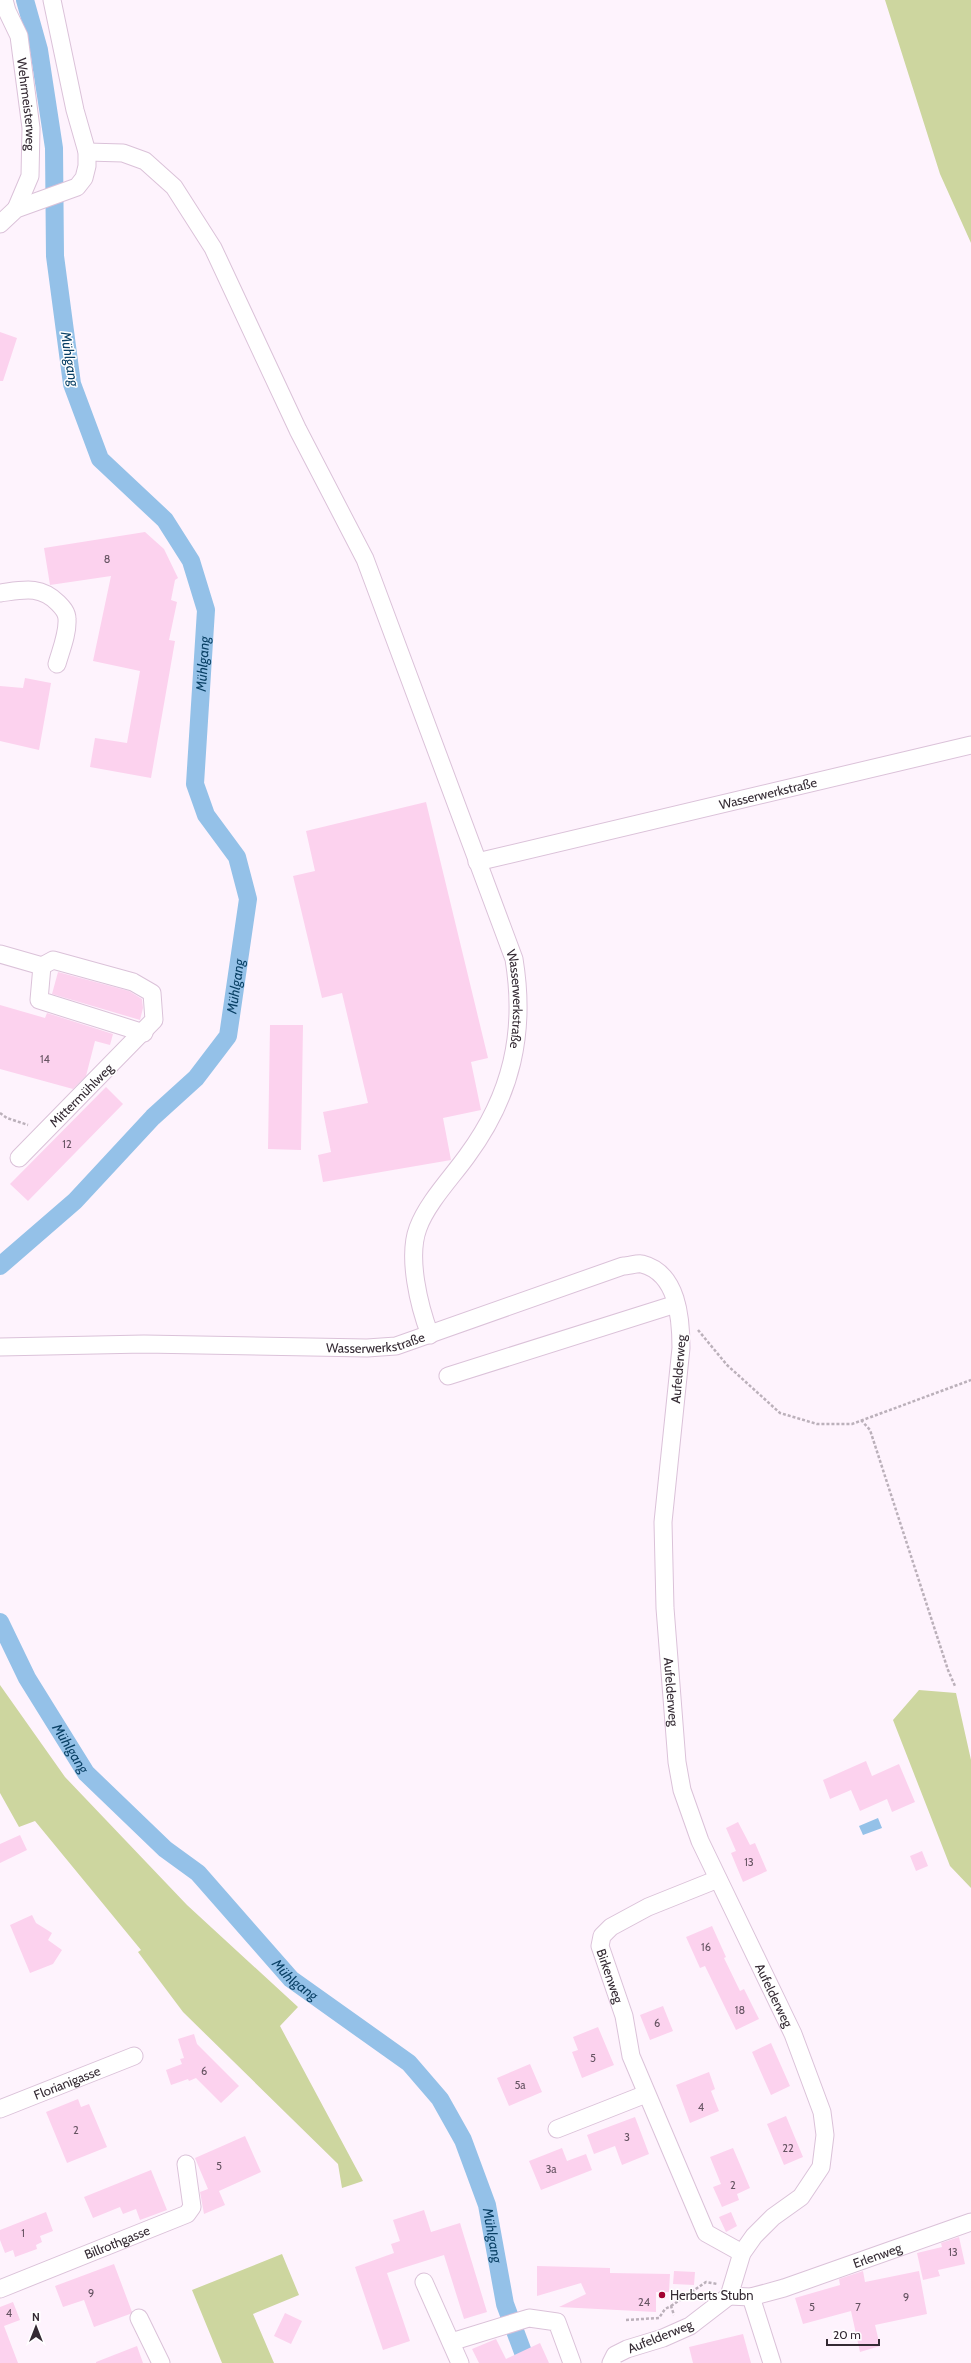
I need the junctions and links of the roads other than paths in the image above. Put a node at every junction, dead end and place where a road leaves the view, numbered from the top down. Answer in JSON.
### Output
{"nodes":[{"id":1,"x":4,"y":0,"type":"edge"},
{"id":2,"x":52,"y":0,"type":"edge"},
{"id":3,"x":87,"y":152,"type":"junction"},
{"id":4,"x":16,"y":209,"type":"junction"},
{"id":5,"x":0,"y":224,"type":"edge"},
{"id":6,"x":0,"y":593,"type":"edge"},
{"id":7,"x":58,"y":664,"type":"dead end"},
{"id":8,"x":971,"y":745,"type":"edge"},
{"id":9,"x":477,"y":862,"type":"junction"},
{"id":10,"x":0,"y":954,"type":"edge"},
{"id":11,"x":42,"y":966,"type":"junction"},
{"id":12,"x":144,"y":1033,"type":"junction"},
{"id":13,"x":19,"y":1158,"type":"dead end"},
{"id":14,"x":676,"y":1304,"type":"junction"},
{"id":15,"x":430,"y":1335,"type":"junction"},
{"id":16,"x":0,"y":1347,"type":"edge"},
{"id":17,"x":448,"y":1376,"type":"dead end"},
{"id":18,"x":718,"y":1879,"type":"junction"},
{"id":19,"x":134,"y":2056,"type":"dead end"},
{"id":20,"x":646,"y":2094,"type":"junction"},
{"id":21,"x":0,"y":2109,"type":"edge"},
{"id":22,"x":558,"y":2129,"type":"dead end"},
{"id":23,"x":186,"y":2164,"type":"dead end"},
{"id":24,"x":971,"y":2222,"type":"edge"},
{"id":25,"x":742,"y":2253,"type":"junction"},
{"id":26,"x":424,"y":2282,"type":"dead end"},
{"id":27,"x":0,"y":2289,"type":"edge"},
{"id":28,"x":731,"y":2292,"type":"junction"},
{"id":29,"x":751,"y":2297,"type":"junction"},
{"id":30,"x":139,"y":2318,"type":"dead end"},
{"id":31,"x":451,"y":2342,"type":"junction"},
{"id":32,"x":161,"y":2363,"type":"edge"},
{"id":33,"x":460,"y":2363,"type":"edge"},
{"id":34,"x":572,"y":2363,"type":"edge"},
{"id":35,"x":611,"y":2363,"type":"edge"},
{"id":36,"x":772,"y":2363,"type":"edge"}],
"edges":[{"from":1,"to":4,"type":"street","name":"Wehrmeisterweg"},
{"from":2,"to":3,"type":"street"},
{"from":3,"to":4,"type":"street"},
{"from":3,"to":9,"type":"street"},
{"from":4,"to":5,"type":"street"},
{"from":6,"to":7,"type":"street"},
{"from":8,"to":9,"type":"street","name":"Wasserwerkstraße"},
{"from":9,"to":15,"type":"street","name":"Wasserwerkstraße"},
{"from":10,"to":11,"type":"street","name":"Mittermühlweg"},
{"from":11,"to":12,"type":"street"},
{"from":11,"to":12,"type":"street","name":"Mittermühlweg"},
{"from":12,"to":13,"type":"street","name":"Mittermühlweg"},
{"from":14,"to":15,"type":"street","name":"Aufelderweg"},
{"from":14,"to":17,"type":"street"},
{"from":14,"to":18,"type":"street","name":"Aufelderweg"},
{"from":15,"to":16,"type":"street","name":"Wasserwerkstraße"},
{"from":18,"to":20,"type":"street","name":"Birkenweg"},
{"from":18,"to":25,"type":"street","name":"Aufelderweg"},
{"from":19,"to":21,"type":"street","name":"Florianigasse"},
{"from":20,"to":22,"type":"street"},
{"from":20,"to":25,"type":"street","name":"Birkenweg"},
{"from":23,"to":27,"type":"street","name":"Billrothgasse"},
{"from":24,"to":29,"type":"street","name":"Erlenweg"},
{"from":25,"to":28,"type":"street","name":"Aufelderweg"},
{"from":26,"to":31,"type":"street"},
{"from":28,"to":29,"type":"street"},
{"from":28,"to":35,"type":"street","name":"Aufelderweg"},
{"from":29,"to":36,"type":"street"},
{"from":30,"to":32,"type":"street"},
{"from":31,"to":33,"type":"street"},
{"from":31,"to":34,"type":"street"}]}
